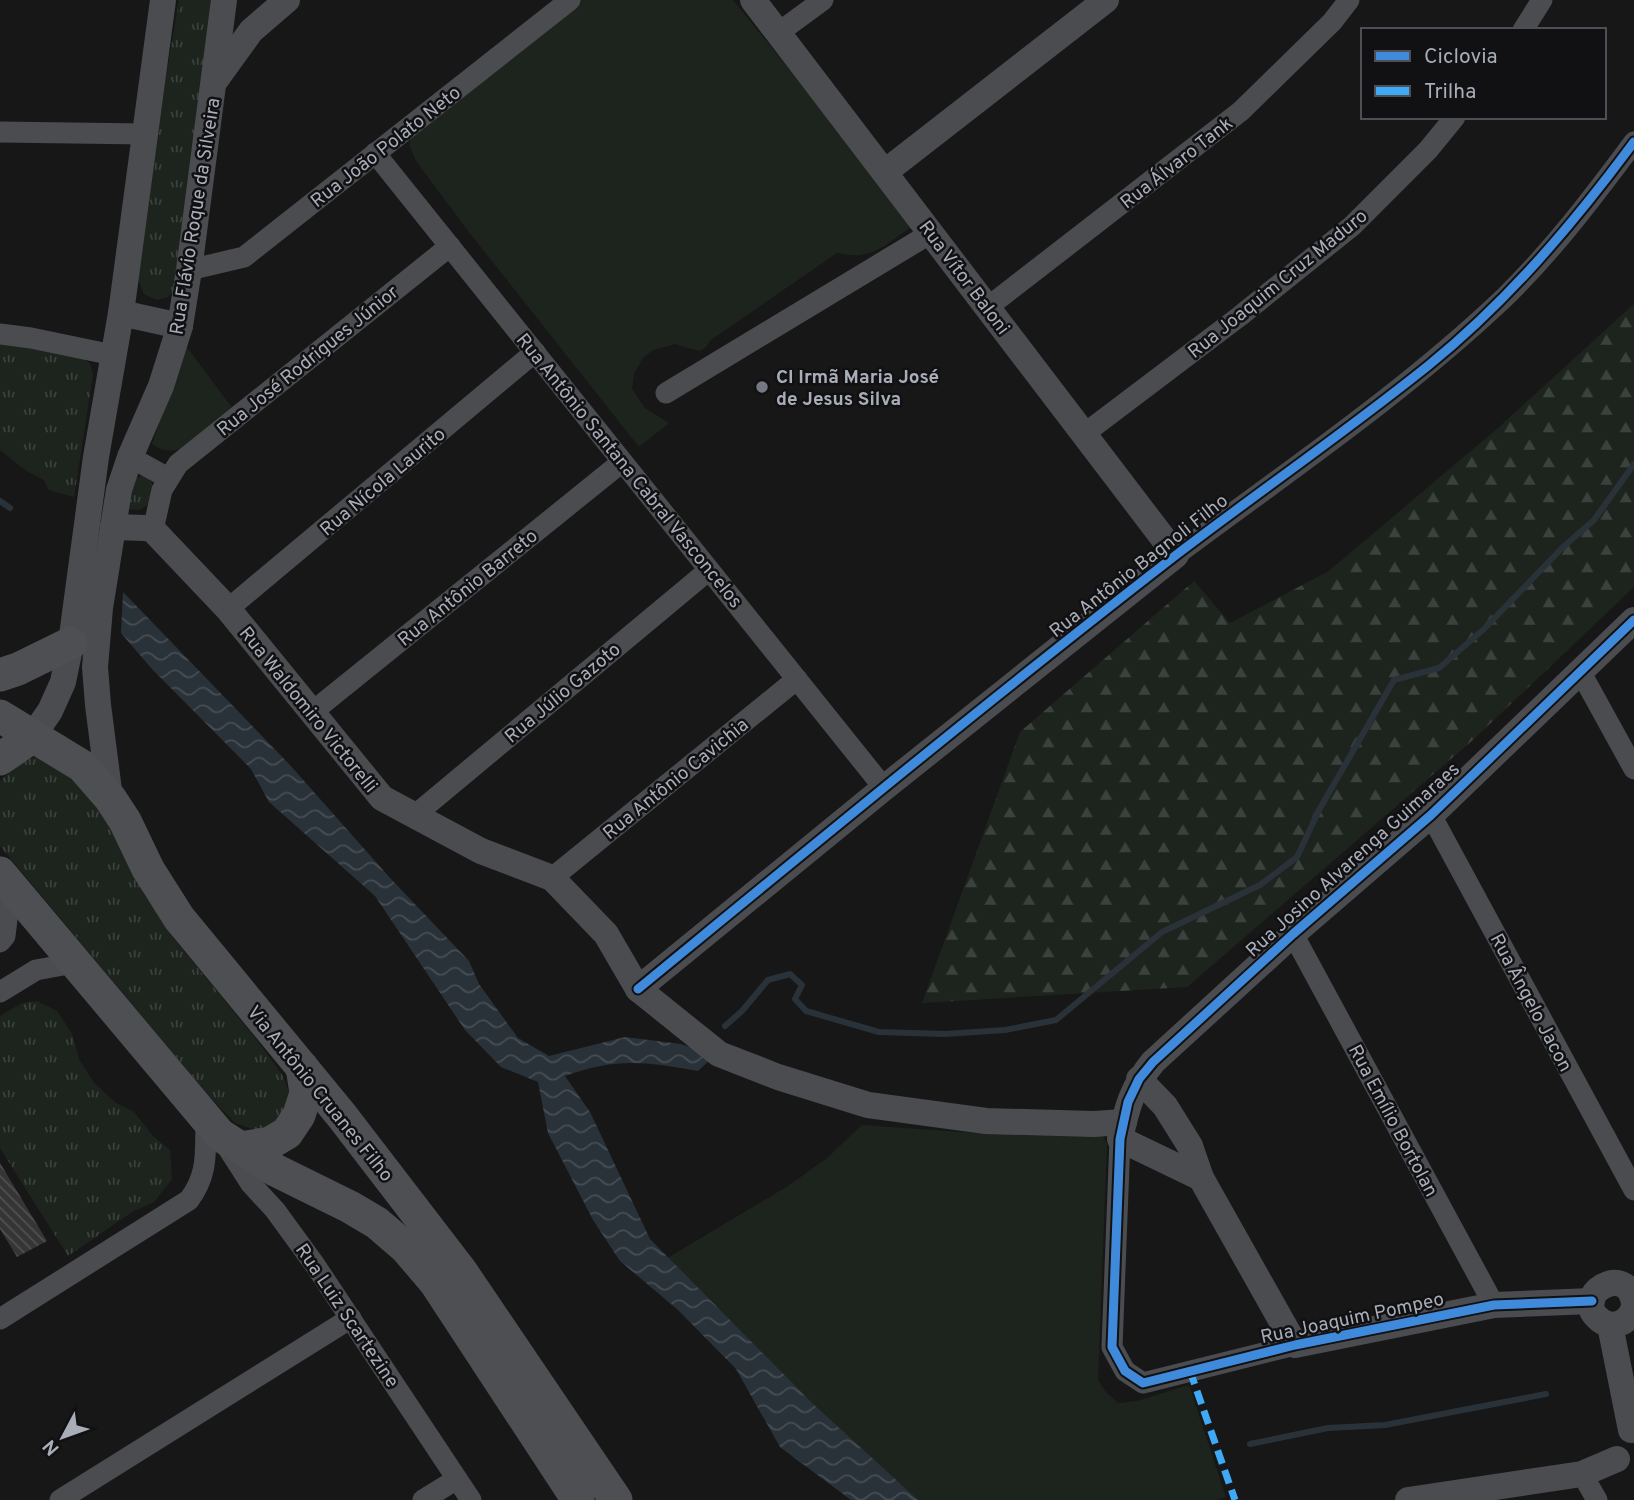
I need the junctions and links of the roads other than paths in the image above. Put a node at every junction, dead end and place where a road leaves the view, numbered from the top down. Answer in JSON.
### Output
{"nodes":[{"id":1,"x":163,"y":0,"type":"edge"},
{"id":2,"x":224,"y":0,"type":"edge"},
{"id":3,"x":287,"y":0,"type":"edge"},
{"id":4,"x":570,"y":0,"type":"edge"},
{"id":5,"x":752,"y":0,"type":"edge"},
{"id":6,"x":823,"y":0,"type":"edge"},
{"id":7,"x":1106,"y":0,"type":"edge"},
{"id":8,"x":1349,"y":0,"type":"edge"},
{"id":9,"x":1542,"y":0,"type":"edge"},
{"id":10,"x":1524,"y":28,"type":"edge"},
{"id":11,"x":778,"y":33,"type":"junction"},
{"id":12,"x":214,"y":83,"type":"junction"},
{"id":13,"x":1453,"y":119,"type":"edge"},
{"id":14,"x":0,"y":132,"type":"edge"},
{"id":15,"x":145,"y":134,"type":"junction"},
{"id":16,"x":1634,"y":142,"type":"edge"},
{"id":17,"x":375,"y":153,"type":"junction"},
{"id":18,"x":885,"y":172,"type":"junction"},
{"id":19,"x":931,"y":233,"type":"junction"},
{"id":20,"x":450,"y":246,"type":"junction"},
{"id":21,"x":189,"y":270,"type":"junction"},
{"id":22,"x":988,"y":307,"type":"junction"},
{"id":23,"x":121,"y":313,"type":"junction"},
{"id":24,"x":180,"y":326,"type":"junction"},
{"id":25,"x":0,"y":334,"type":"edge"},
{"id":26,"x":535,"y":352,"type":"junction"},
{"id":27,"x":113,"y":355,"type":"junction"},
{"id":28,"x":666,"y":393,"type":"dead end"},
{"id":29,"x":1084,"y":434,"type":"junction"},
{"id":30,"x":130,"y":457,"type":"junction"},
{"id":31,"x":622,"y":462,"type":"junction"},
{"id":32,"x":168,"y":478,"type":"junction"},
{"id":33,"x":113,"y":527,"type":"junction"},
{"id":34,"x":153,"y":530,"type":"junction"},
{"id":35,"x":1176,"y":555,"type":"junction"},
{"id":36,"x":709,"y":570,"type":"junction"},
{"id":37,"x":228,"y":609,"type":"junction"},
{"id":38,"x":1634,"y":620,"type":"edge"},
{"id":39,"x":71,"y":643,"type":"junction"},
{"id":40,"x":1580,"y":671,"type":"junction"},
{"id":41,"x":0,"y":675,"type":"edge"},
{"id":42,"x":797,"y":679,"type":"junction"},
{"id":43,"x":311,"y":713,"type":"junction"},
{"id":44,"x":0,"y":716,"type":"edge"},
{"id":45,"x":32,"y":737,"type":"junction"},
{"id":46,"x":0,"y":759,"type":"edge"},
{"id":47,"x":1634,"y":769,"type":"edge"},
{"id":48,"x":884,"y":788,"type":"junction"},
{"id":49,"x":110,"y":798,"type":"junction"},
{"id":50,"x":415,"y":815,"type":"junction"},
{"id":51,"x":1431,"y":815,"type":"junction"},
{"id":52,"x":552,"y":877,"type":"junction"},
{"id":53,"x":5,"y":880,"type":"edge"},
{"id":54,"x":1293,"y":934,"type":"junction"},
{"id":55,"x":0,"y":942,"type":"edge"},
{"id":56,"x":74,"y":963,"type":"junction"},
{"id":57,"x":638,"y":989,"type":"junction"},
{"id":58,"x":0,"y":992,"type":"edge"},
{"id":59,"x":302,"y":1068,"type":"junction"},
{"id":60,"x":1139,"y":1079,"type":"junction"},
{"id":61,"x":1122,"y":1130,"type":"junction"},
{"id":62,"x":222,"y":1134,"type":"junction"},
{"id":63,"x":1201,"y":1178,"type":"junction"},
{"id":64,"x":1634,"y":1190,"type":"edge"},
{"id":65,"x":1633,"y":1298,"type":"edge"},
{"id":66,"x":1592,"y":1301,"type":"junction"},
{"id":67,"x":1494,"y":1305,"type":"junction"},
{"id":68,"x":351,"y":1318,"type":"junction"},
{"id":69,"x":0,"y":1319,"type":"edge"},
{"id":70,"x":1610,"y":1325,"type":"junction"},
{"id":71,"x":1294,"y":1345,"type":"junction"},
{"id":72,"x":1633,"y":1430,"type":"edge"},
{"id":73,"x":1625,"y":1464,"type":"edge"},
{"id":74,"x":1582,"y":1474,"type":"junction"},
{"id":75,"x":457,"y":1479,"type":"junction"},
{"id":76,"x":60,"y":1500,"type":"edge"},
{"id":77,"x":423,"y":1500,"type":"edge"},
{"id":78,"x":471,"y":1500,"type":"edge"},
{"id":79,"x":578,"y":1500,"type":"edge"},
{"id":80,"x":616,"y":1500,"type":"edge"},
{"id":81,"x":1408,"y":1500,"type":"edge"},
{"id":82,"x":1597,"y":1500,"type":"edge"}],
"edges":[{"from":1,"to":15,"type":"street"},
{"from":2,"to":12,"type":"street","name":"Rua Flávio Roque da Silveira"},
{"from":3,"to":12,"type":"street"},
{"from":4,"to":17,"type":"street","name":"Rua João Polato Neto"},
{"from":5,"to":11,"type":"street","name":"Rua Vítor Baloni"},
{"from":6,"to":11,"type":"street"},
{"from":7,"to":18,"type":"street"},
{"from":8,"to":22,"type":"street","name":"Rua Álvaro Tank"},
{"from":9,"to":10,"type":"street"},
{"from":11,"to":18,"type":"street","name":"Rua Vítor Baloni"},
{"from":12,"to":21,"type":"street","name":"Rua Flávio Roque da Silveira"},
{"from":13,"to":29,"type":"street","name":"Rua Joaquim Cruz Maduro"},
{"from":14,"to":15,"type":"street"},
{"from":15,"to":23,"type":"street"},
{"from":16,"to":35,"type":"street","name":"Rua Antônio Bagnoli Filho"},
{"from":17,"to":20,"type":"street","name":"Rua Antônio Santana Cabral Vasconcelos"},
{"from":17,"to":21,"type":"street","name":"Rua João Polato Neto"},
{"from":18,"to":19,"type":"street","name":"Rua Vítor Baloni"},
{"from":19,"to":22,"type":"street","name":"Rua Vítor Baloni"},
{"from":19,"to":28,"type":"street"},
{"from":20,"to":26,"type":"street","name":"Rua Antônio Santana Cabral Vasconcelos"},
{"from":20,"to":32,"type":"street","name":"Rua José Rodrigues Júnior"},
{"from":21,"to":24,"type":"street","name":"Rua Flávio Roque da Silveira"},
{"from":22,"to":29,"type":"street","name":"Rua Vítor Baloni"},
{"from":23,"to":24,"type":"street"},
{"from":23,"to":27,"type":"street"},
{"from":24,"to":30,"type":"street","name":"Rua Flávio Roque da Silveira"},
{"from":25,"to":27,"type":"street"},
{"from":26,"to":31,"type":"street","name":"Rua Antônio Santana Cabral Vasconcelos"},
{"from":26,"to":37,"type":"street","name":"Rua Nícola Laurito"},
{"from":27,"to":39,"type":"street"},
{"from":29,"to":35,"type":"street","name":"Rua Vítor Baloni"},
{"from":30,"to":32,"type":"street"},
{"from":30,"to":33,"type":"street","name":"Rua Flávio Roque da Silveira"},
{"from":31,"to":36,"type":"street","name":"Rua Antônio Santana Cabral Vasconcelos"},
{"from":31,"to":43,"type":"street","name":"Rua Antônio Barreto"},
{"from":32,"to":34,"type":"street","name":"Rua José Rodrigues Júnior"},
{"from":33,"to":34,"type":"street"},
{"from":33,"to":49,"type":"street","name":"Rua Flávio Roque da Silveira"},
{"from":34,"to":37,"type":"street","name":"Rua Waldomiro Victorelli"},
{"from":35,"to":48,"type":"street","name":"Rua Antônio Bagnoli Filho"},
{"from":36,"to":42,"type":"street","name":"Rua Antônio Santana Cabral Vasconcelos"},
{"from":36,"to":50,"type":"street","name":"Rua Júlio Gazoto"},
{"from":37,"to":43,"type":"street","name":"Rua Waldomiro Victorelli"},
{"from":38,"to":40,"type":"street","name":"Rua Josino Alvarenga Guimaraes"},
{"from":39,"to":41,"type":"main road"},
{"from":39,"to":45,"type":"street"},
{"from":40,"to":47,"type":"street"},
{"from":40,"to":51,"type":"street","name":"Rua Josino Alvarenga Guimaraes"},
{"from":42,"to":48,"type":"street","name":"Rua Antônio Santana Cabral Vasconcelos"},
{"from":42,"to":52,"type":"street","name":"Rua Antônio Cavichia"},
{"from":43,"to":50,"type":"street","name":"Rua Waldomiro Victorelli"},
{"from":44,"to":45,"type":"main road","name":"Via Antônio Cruanes Filho"},
{"from":45,"to":46,"type":"main road"},
{"from":45,"to":49,"type":"main road","name":"Via Antônio Cruanes Filho"},
{"from":48,"to":57,"type":"street","name":"Rua Antônio Bagnoli Filho"},
{"from":49,"to":59,"type":"main road","name":"Via Antônio Cruanes Filho"},
{"from":50,"to":52,"type":"street","name":"Rua Waldomiro Victorelli"},
{"from":51,"to":54,"type":"street","name":"Rua Josino Alvarenga Guimaraes"},
{"from":51,"to":64,"type":"street","name":"Rua Ângelo Jacon"},
{"from":52,"to":57,"type":"street","name":"Rua Waldomiro Victorelli"},
{"from":53,"to":55,"type":"street"},
{"from":53,"to":56,"type":"main road"},
{"from":54,"to":60,"type":"street","name":"Rua Josino Alvarenga Guimaraes"},
{"from":54,"to":67,"type":"street","name":"Rua Emílio Bortolan"},
{"from":56,"to":58,"type":"street"},
{"from":56,"to":62,"type":"main road"},
{"from":57,"to":61,"type":"street"},
{"from":59,"to":62,"type":"main road"},
{"from":59,"to":80,"type":"main road","name":"Via Antônio Cruanes Filho"},
{"from":60,"to":61,"type":"street","name":"Rua Josino Alvarenga Guimaraes"},
{"from":60,"to":63,"type":"street"},
{"from":61,"to":63,"type":"street"},
{"from":61,"to":71,"type":"street","name":"Rua Joaquim Pompeo"},
{"from":62,"to":68,"type":"street","name":"Rua Luiz Scartezine"},
{"from":62,"to":69,"type":"street"},
{"from":62,"to":79,"type":"main road"},
{"from":63,"to":71,"type":"street"},
{"from":65,"to":66,"type":"street"},
{"from":65,"to":70,"type":"street"},
{"from":66,"to":67,"type":"street","name":"Rua Joaquim Pompeo"},
{"from":66,"to":70,"type":"street"},
{"from":67,"to":71,"type":"street","name":"Rua Joaquim Pompeo"},
{"from":68,"to":75,"type":"street","name":"Rua Luiz Scartezine"},
{"from":68,"to":76,"type":"street"},
{"from":70,"to":72,"type":"street"},
{"from":72,"to":73,"type":"street"},
{"from":73,"to":74,"type":"street"},
{"from":74,"to":81,"type":"street"},
{"from":74,"to":82,"type":"street"},
{"from":75,"to":77,"type":"street"},
{"from":75,"to":78,"type":"street","name":"Rua Luiz Scartezine"}]}
